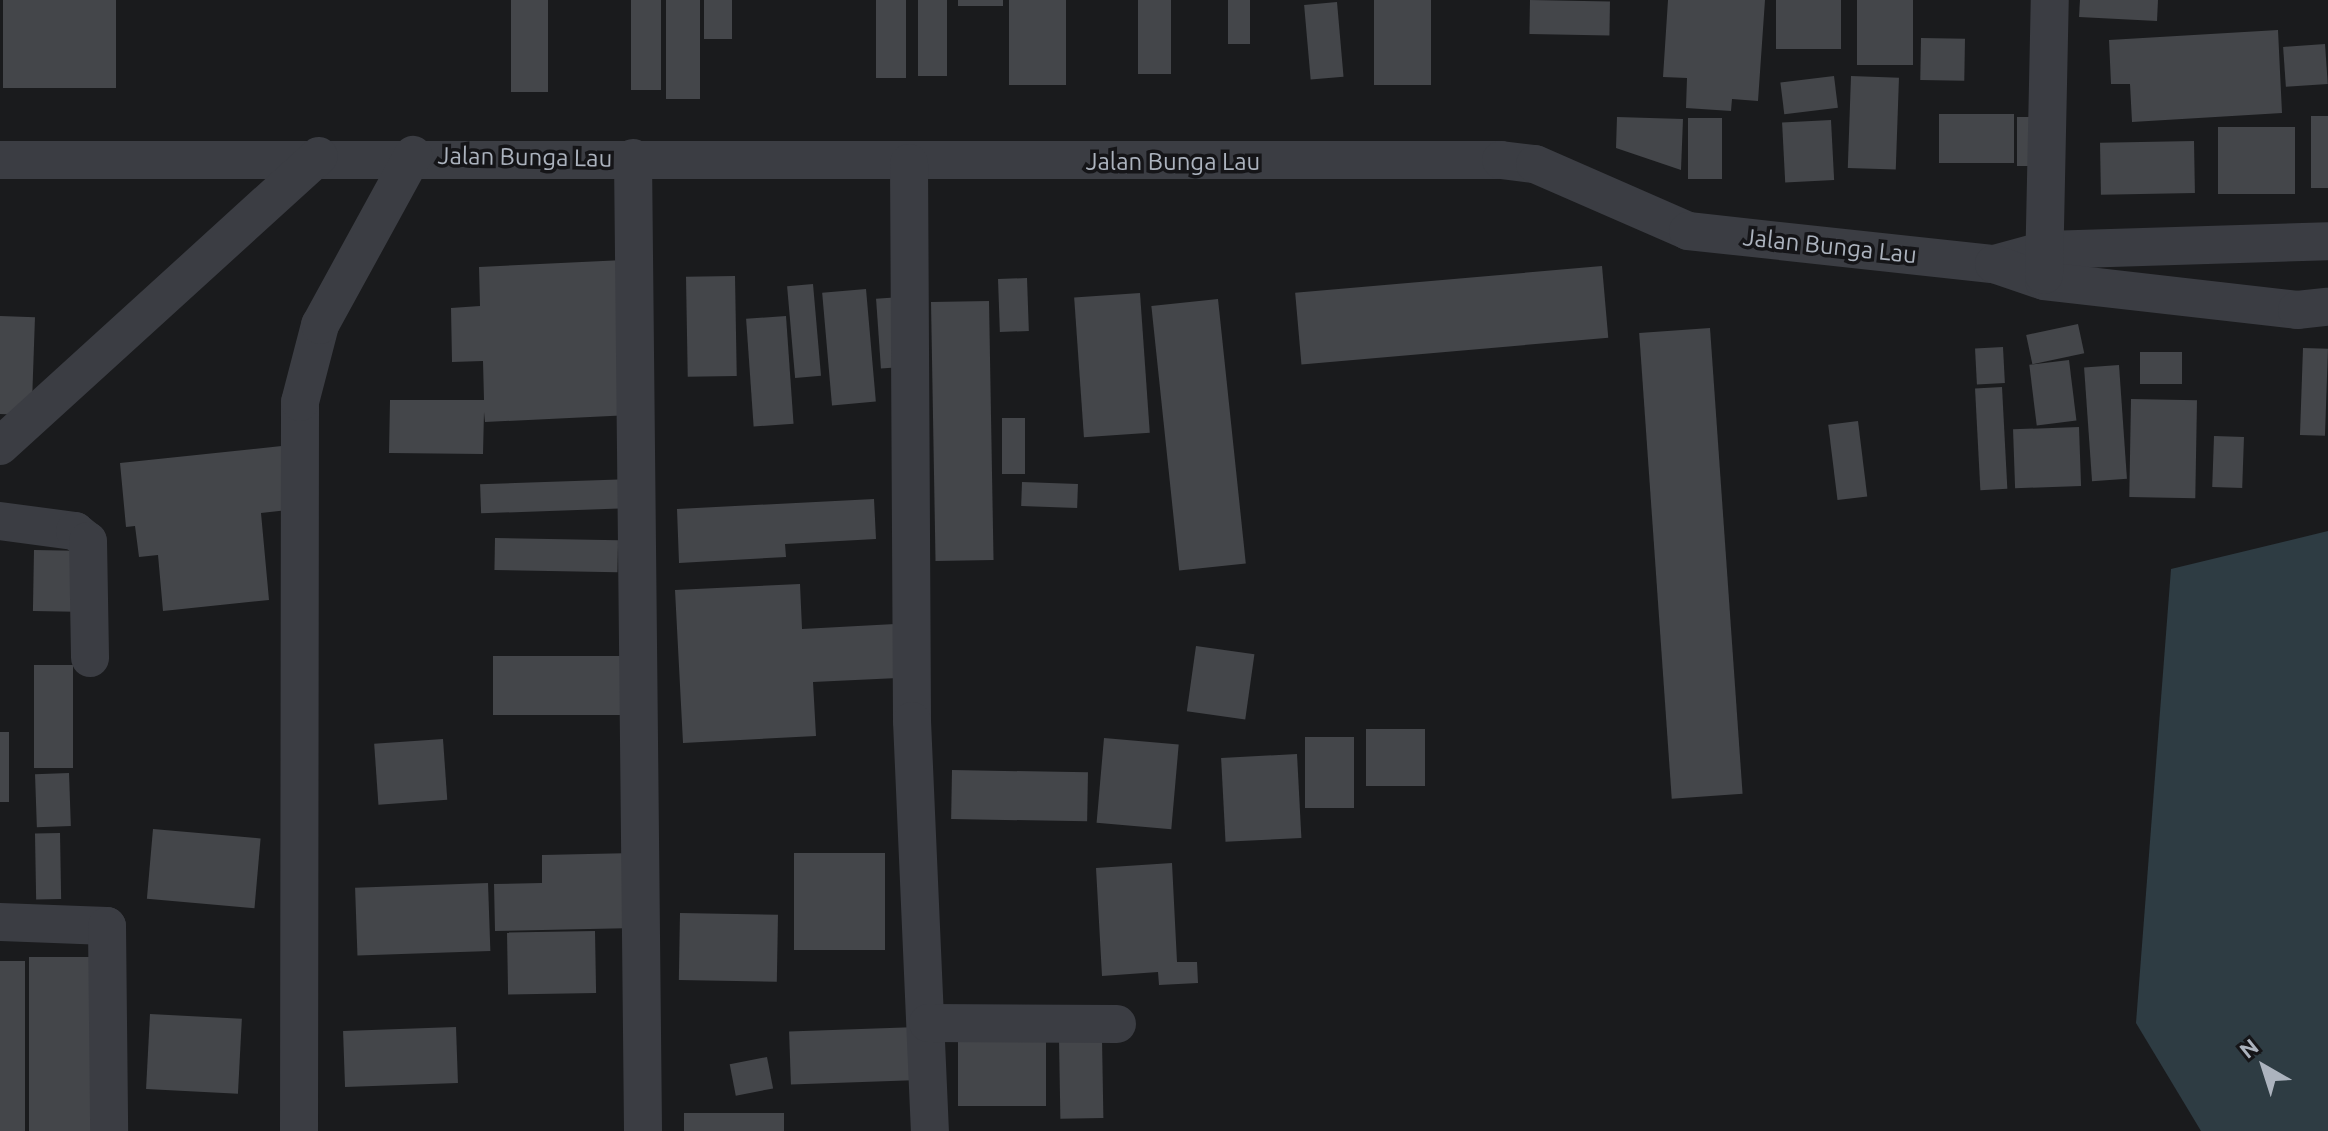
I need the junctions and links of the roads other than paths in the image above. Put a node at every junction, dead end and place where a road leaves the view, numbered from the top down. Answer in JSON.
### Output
{"nodes":[{"id":1,"x":2050,"y":0,"type":"edge"},
{"id":2,"x":413,"y":155,"type":"junction"},
{"id":3,"x":319,"y":156,"type":"junction"},
{"id":4,"x":633,"y":158,"type":"junction"},
{"id":5,"x":0,"y":160,"type":"edge"},
{"id":6,"x":909,"y":163,"type":"junction"},
{"id":7,"x":2328,"y":241,"type":"edge"},
{"id":8,"x":2045,"y":266,"type":"junction"},
{"id":9,"x":2328,"y":307,"type":"edge"},
{"id":10,"x":0,"y":446,"type":"edge"},
{"id":11,"x":0,"y":521,"type":"edge"},
{"id":12,"x":90,"y":658,"type":"dead end"},
{"id":13,"x":0,"y":922,"type":"edge"},
{"id":14,"x":928,"y":1023,"type":"junction"},
{"id":15,"x":1117,"y":1024,"type":"dead end"},
{"id":16,"x":109,"y":1131,"type":"edge"},
{"id":17,"x":299,"y":1131,"type":"edge"},
{"id":18,"x":643,"y":1131,"type":"edge"},
{"id":19,"x":930,"y":1131,"type":"edge"}],
"edges":[{"from":1,"to":8,"type":"street"},
{"from":2,"to":3,"type":"street","name":"Jalan Bunga Lau"},
{"from":2,"to":4,"type":"street","name":"Jalan Bunga Lau"},
{"from":2,"to":17,"type":"street"},
{"from":3,"to":5,"type":"street","name":"Jalan Bunga Lau"},
{"from":3,"to":10,"type":"street"},
{"from":4,"to":6,"type":"street","name":"Jalan Bunga Lau"},
{"from":4,"to":18,"type":"street"},
{"from":6,"to":8,"type":"street","name":"Jalan Bunga Lau"},
{"from":6,"to":14,"type":"street"},
{"from":7,"to":8,"type":"street"},
{"from":8,"to":9,"type":"street"},
{"from":11,"to":12,"type":"street"},
{"from":13,"to":16,"type":"street"},
{"from":14,"to":15,"type":"street"},
{"from":14,"to":19,"type":"street"}]}
